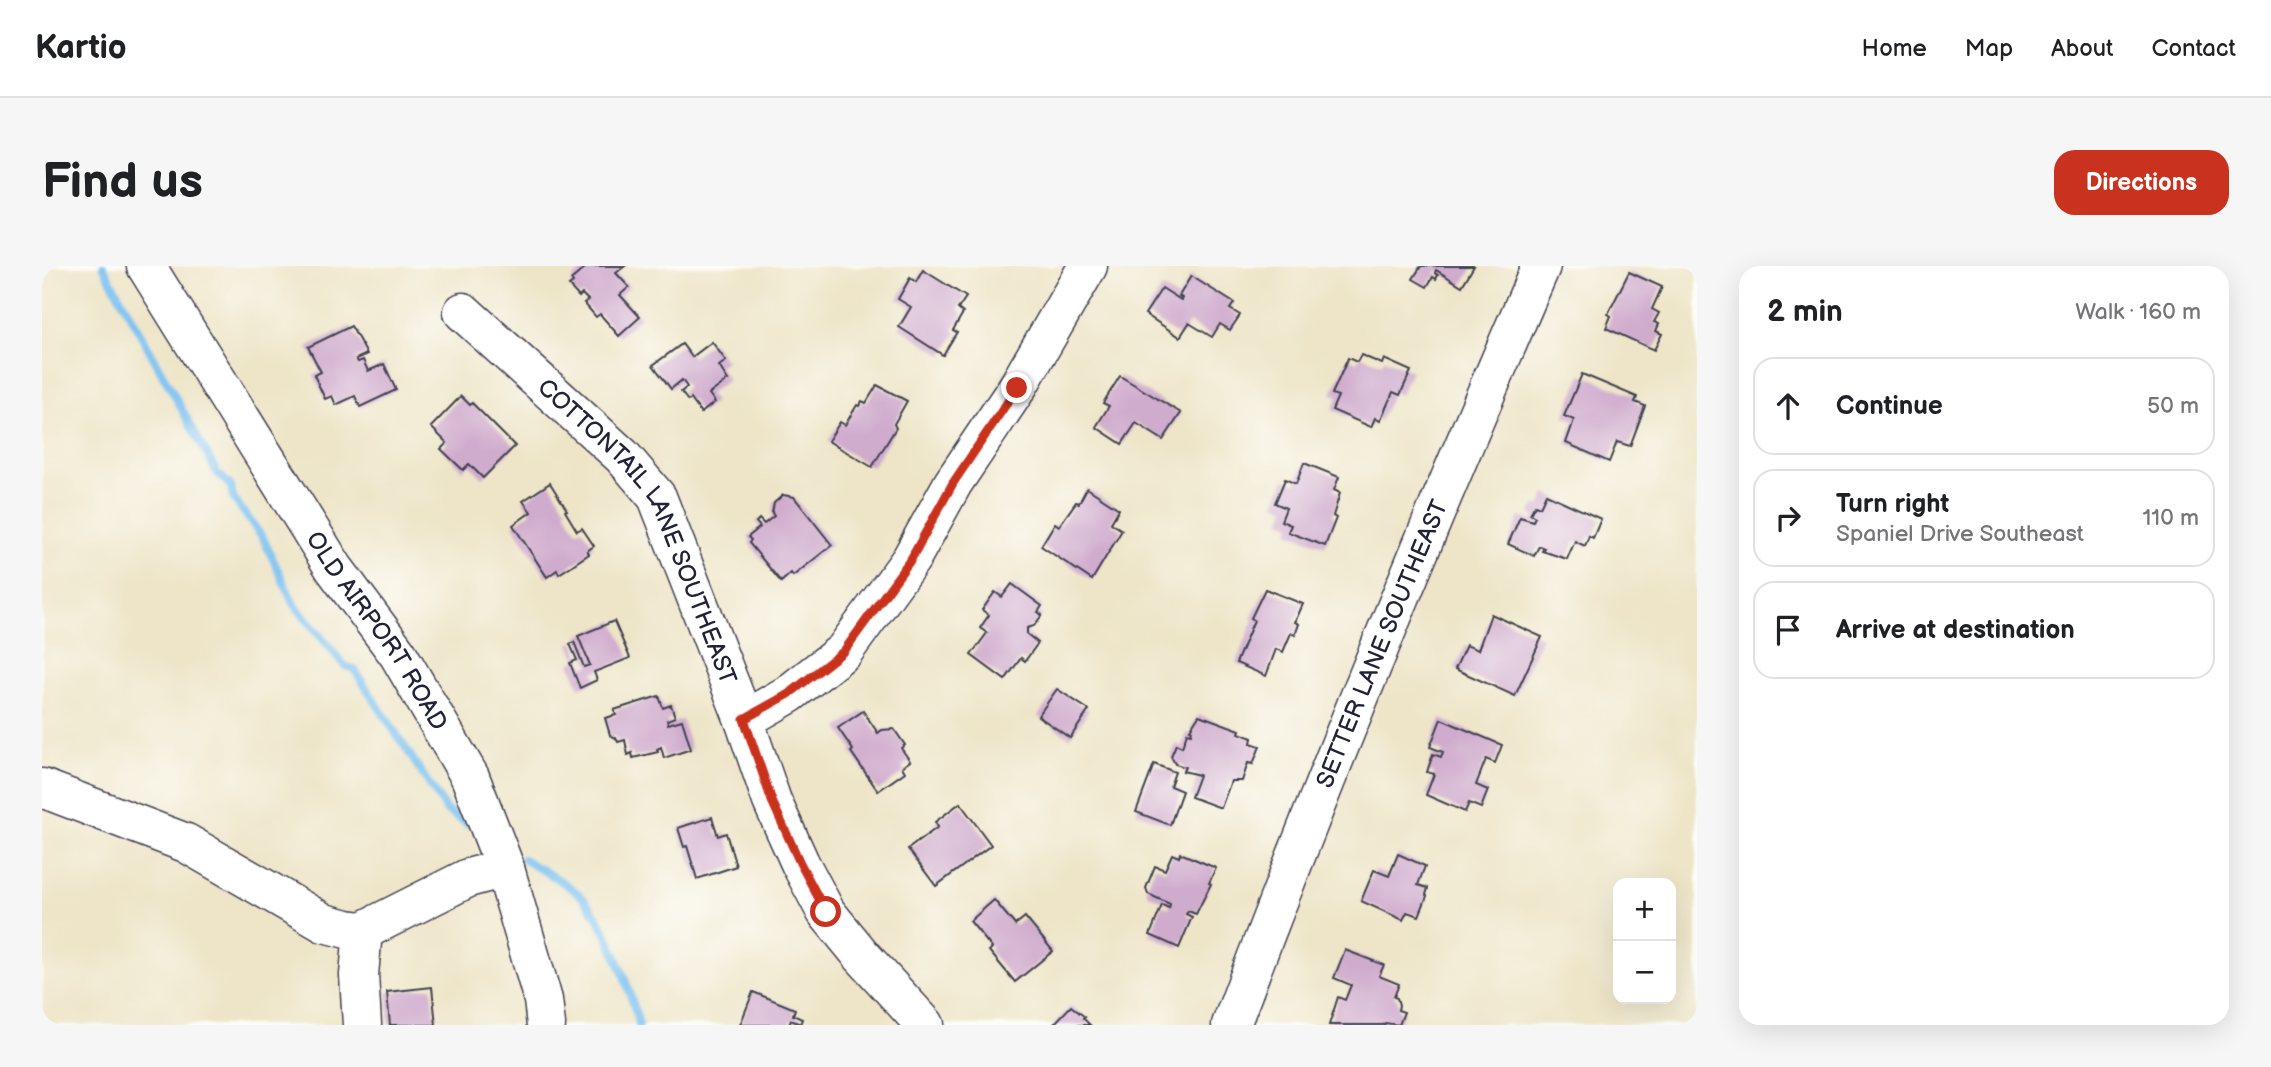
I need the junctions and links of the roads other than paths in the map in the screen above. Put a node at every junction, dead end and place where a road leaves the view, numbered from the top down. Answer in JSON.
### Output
{"nodes":[{"id":1,"x":146,"y":266,"type":"edge"},
{"id":2,"x":1541,"y":266,"type":"edge"},
{"id":3,"x":1086,"y":267,"type":"edge"},
{"id":4,"x":463,"y":312,"type":"dead end"},
{"id":5,"x":744,"y":719,"type":"junction"},
{"id":6,"x":42,"y":788,"type":"edge"},
{"id":7,"x":505,"y":868,"type":"junction"},
{"id":8,"x":363,"y":930,"type":"junction"},
{"id":9,"x":362,"y":1025,"type":"edge"},
{"id":10,"x":546,"y":1025,"type":"edge"},
{"id":11,"x":925,"y":1025,"type":"edge"},
{"id":12,"x":1231,"y":1025,"type":"edge"}],
"edges":[{"from":1,"to":7,"type":"street","name":"OLD AIRPORT ROAD"},
{"from":2,"to":12,"type":"street","name":"SETTER LANE SOUTHEAST"},
{"from":3,"to":5,"type":"street"},
{"from":4,"to":5,"type":"street","name":"COTTONTAIL LANE SOUTHEAST"},
{"from":5,"to":11,"type":"street","name":"COTTONTAIL LANE SOUTHEAST"},
{"from":6,"to":8,"type":"street"},
{"from":7,"to":8,"type":"street"},
{"from":7,"to":10,"type":"street","name":"OLD AIRPORT ROAD"},
{"from":8,"to":9,"type":"street"}]}
